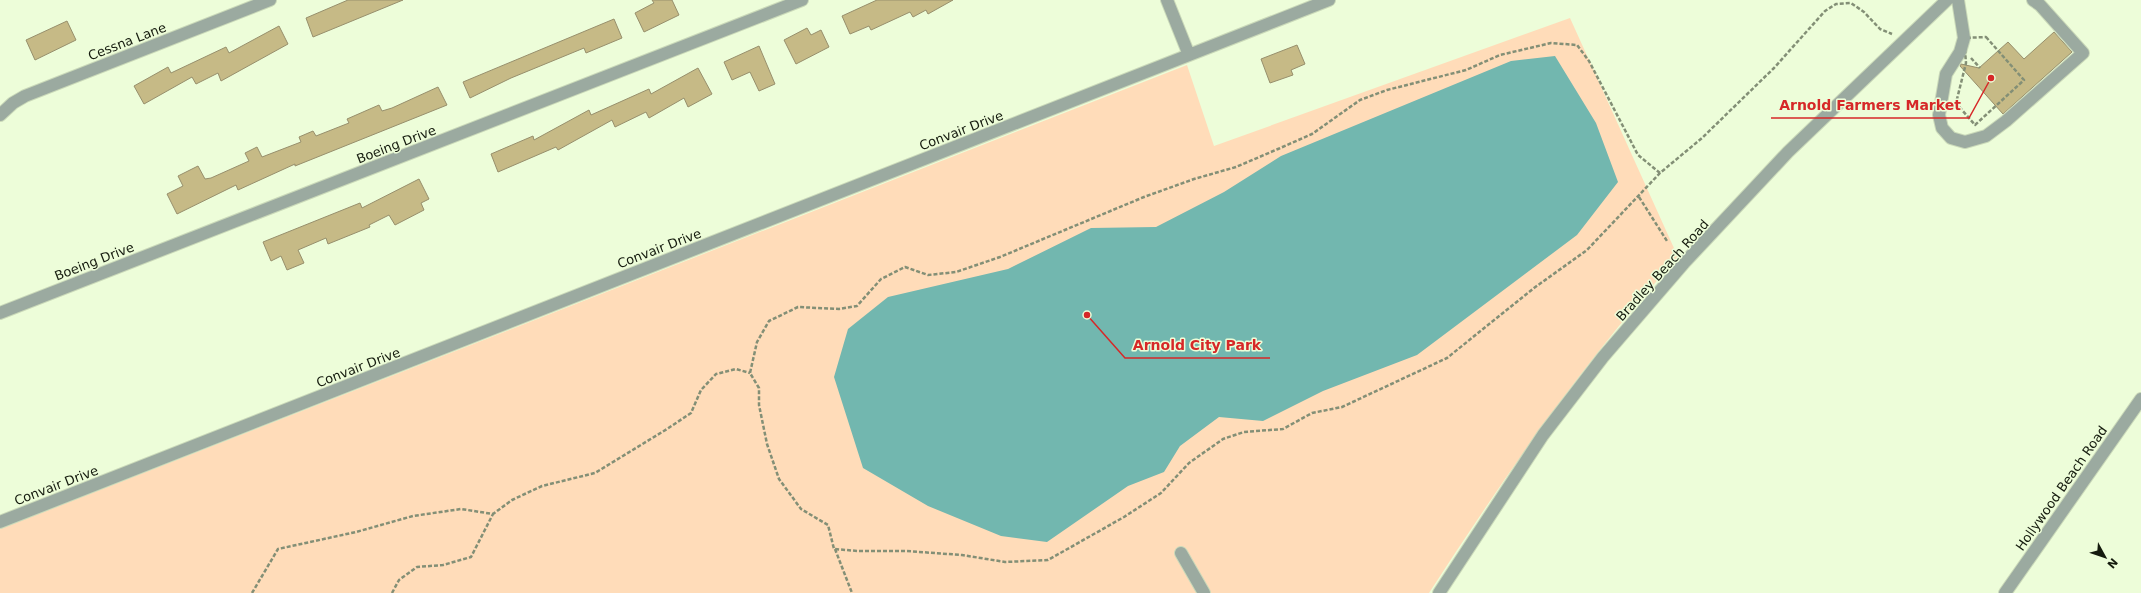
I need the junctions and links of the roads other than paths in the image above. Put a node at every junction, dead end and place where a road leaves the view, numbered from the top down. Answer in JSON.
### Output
{"nodes":[{"id":1,"x":270,"y":0,"type":"edge"},
{"id":2,"x":802,"y":0,"type":"edge"},
{"id":3,"x":1167,"y":0,"type":"edge"},
{"id":4,"x":1329,"y":0,"type":"edge"},
{"id":5,"x":1947,"y":0,"type":"edge"},
{"id":6,"x":1958,"y":0,"type":"edge"},
{"id":7,"x":2033,"y":0,"type":"edge"},
{"id":8,"x":1189,"y":55,"type":"junction"},
{"id":9,"x":0,"y":115,"type":"edge"},
{"id":10,"x":0,"y":313,"type":"edge"},
{"id":11,"x":2141,"y":399,"type":"edge"},
{"id":12,"x":0,"y":522,"type":"edge"},
{"id":13,"x":1181,"y":553,"type":"dead end"},
{"id":14,"x":1204,"y":593,"type":"edge"},
{"id":15,"x":1439,"y":593,"type":"edge"},
{"id":16,"x":2004,"y":593,"type":"edge"}],
"edges":[{"from":1,"to":9,"type":"street","name":"Cessna Lane"},
{"from":2,"to":10,"type":"street","name":"Boeing Drive"},
{"from":3,"to":8,"type":"street"},
{"from":4,"to":8,"type":"street","name":"Convair Drive"},
{"from":5,"to":15,"type":"street","name":"Bradley Beach Road"},
{"from":6,"to":7,"type":"street"},
{"from":8,"to":12,"type":"street","name":"Convair Drive"},
{"from":11,"to":16,"type":"street","name":"Hollywood Beach Road"},
{"from":13,"to":14,"type":"street"}]}
